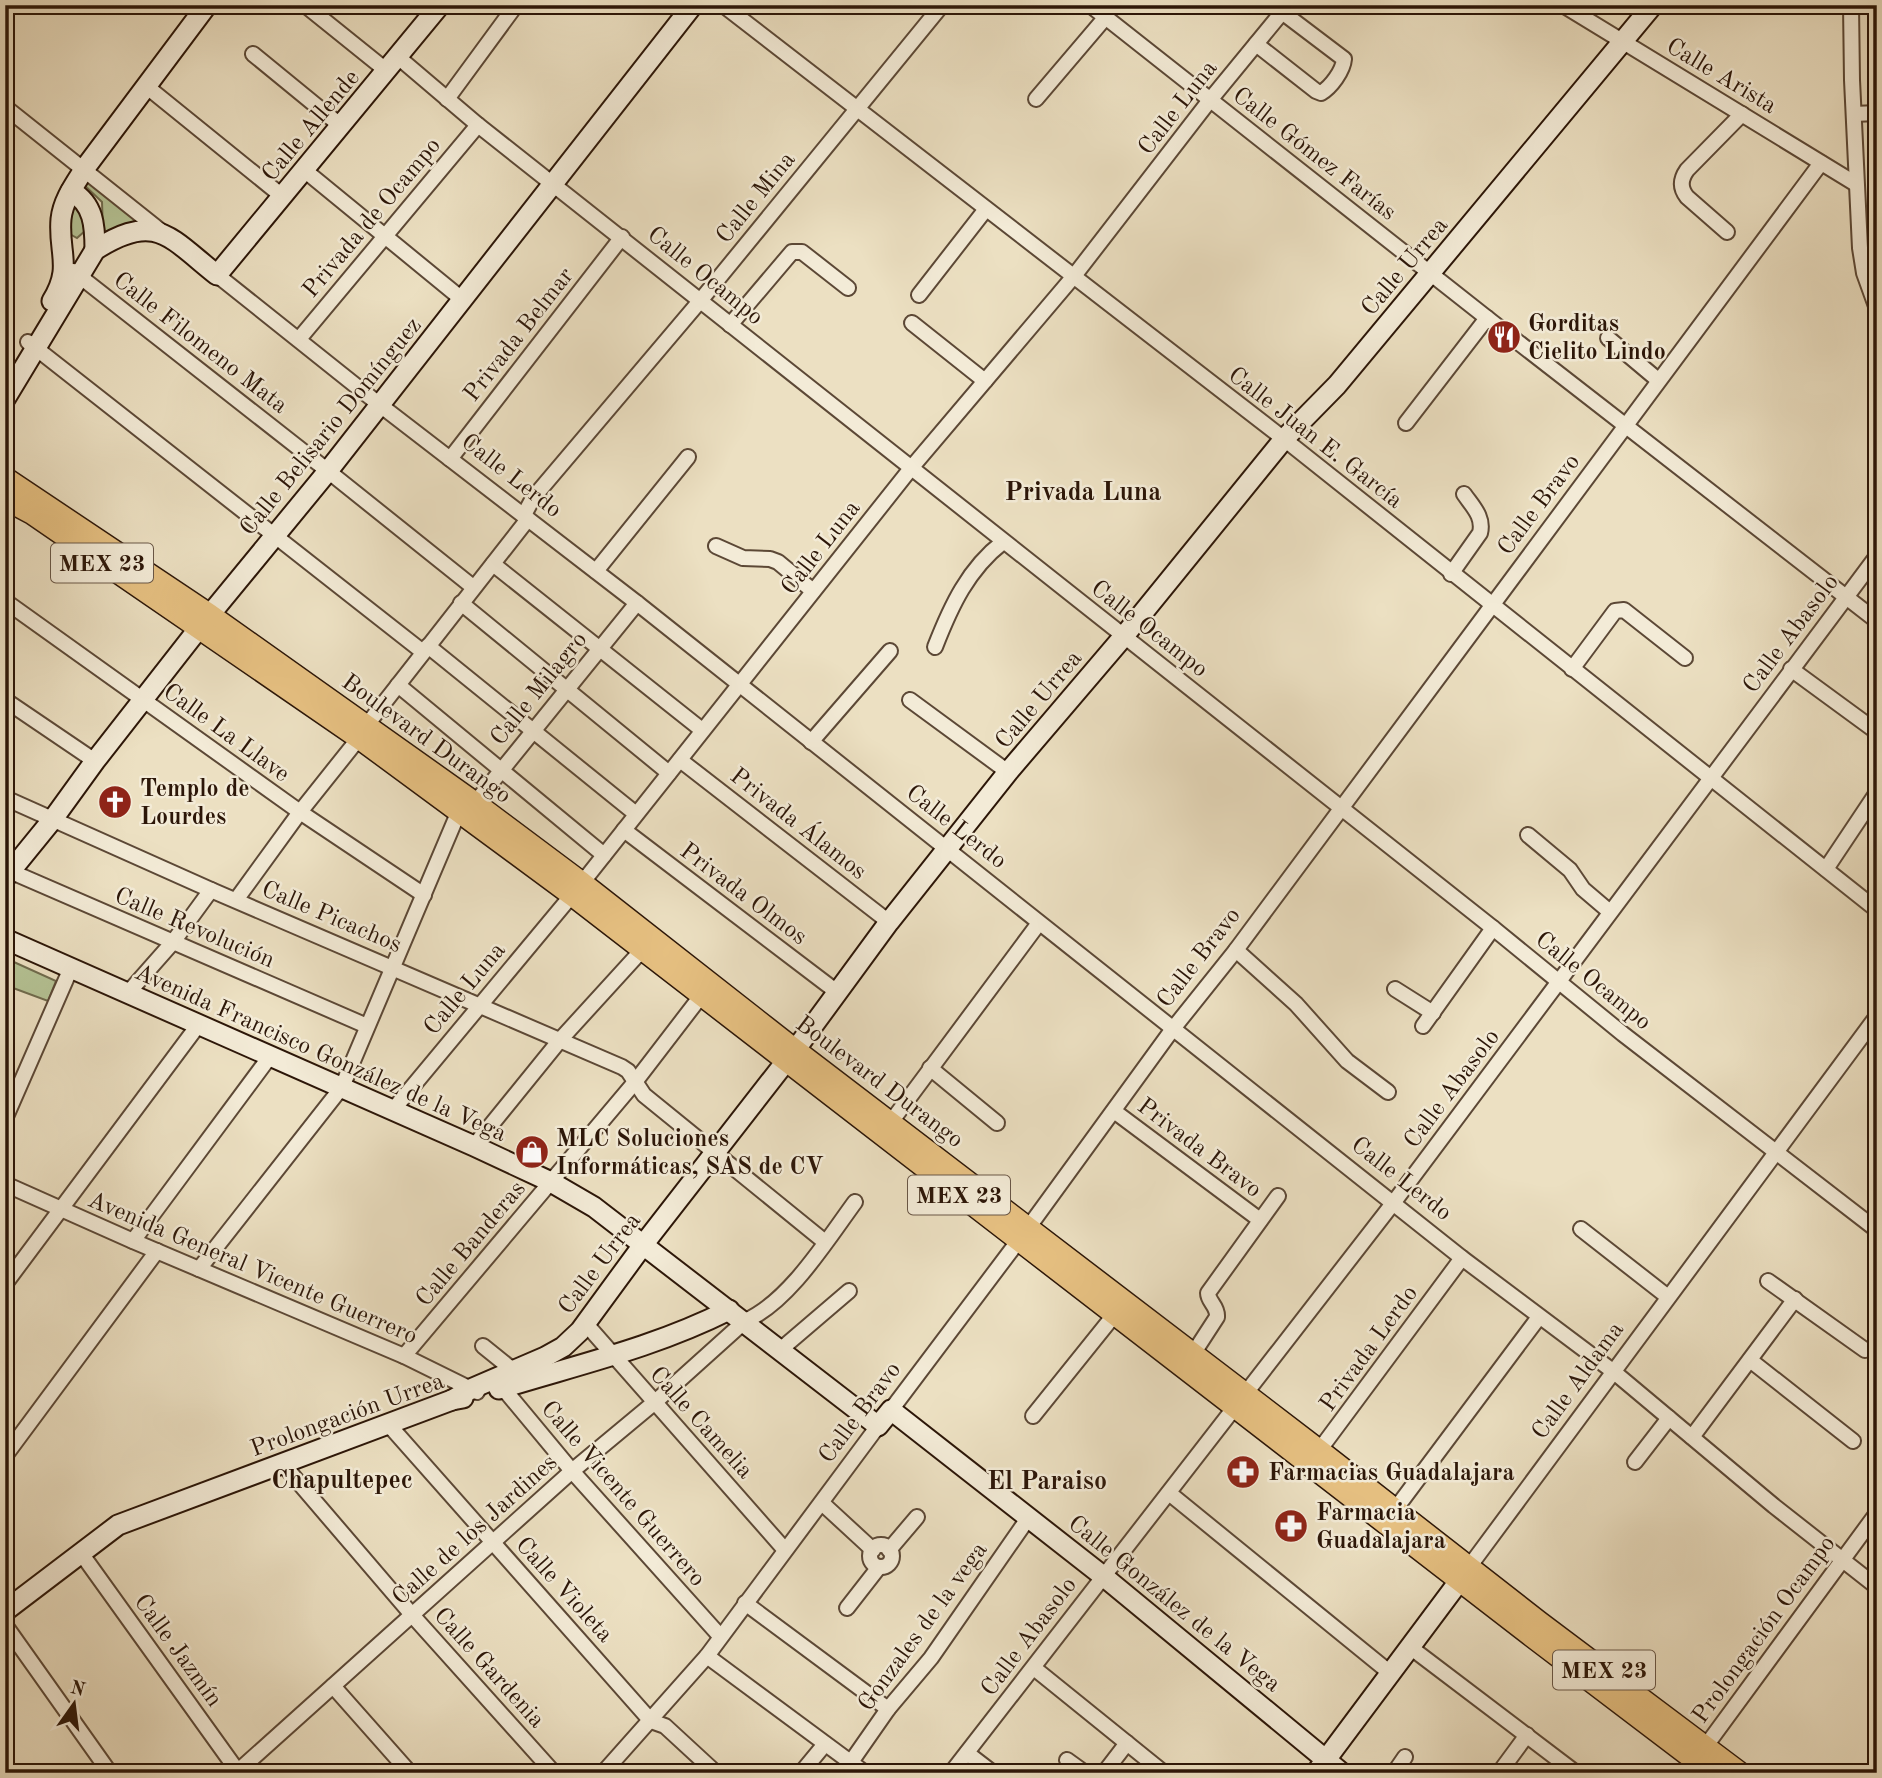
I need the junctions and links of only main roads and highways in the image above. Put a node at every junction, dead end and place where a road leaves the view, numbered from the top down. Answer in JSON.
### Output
{"nodes":[{"id":1,"x":9,"y":484,"type":"edge"},
{"id":2,"x":577,"y":889,"type":"junction"},
{"id":3,"x":790,"y":1055,"type":"junction"},
{"id":4,"x":1023,"y":1234,"type":"junction"},
{"id":5,"x":1240,"y":1400,"type":"junction"},
{"id":6,"x":1700,"y":1763,"type":"edge"},
{"id":7,"x":1740,"y":1773,"type":"edge"}],
"edges":[{"from":1,"to":2,"type":"main road","name":"Boulevard Durango","number":"MEX 23"},
{"from":2,"to":3,"type":"main road","name":"Boulevard Durango","number":"MEX 23"},
{"from":2,"to":3,"type":"main road","name":"Boulevard Durango","number":"MEX 23"},
{"from":3,"to":4,"type":"main road","name":"Boulevard Durango","number":"MEX 23"},
{"from":3,"to":4,"type":"main road","name":"Boulevard Durango","number":"MEX 23"},
{"from":4,"to":5,"type":"main road","name":"Boulevard Durango","number":"MEX 23"},
{"from":4,"to":5,"type":"main road","name":"Boulevard Durango","number":"MEX 23"},
{"from":5,"to":6,"type":"main road","name":"Boulevard Durango","number":"MEX 23"},
{"from":6,"to":7,"type":"main road","name":"Boulevard Durango","number":"MEX 23"}]}
